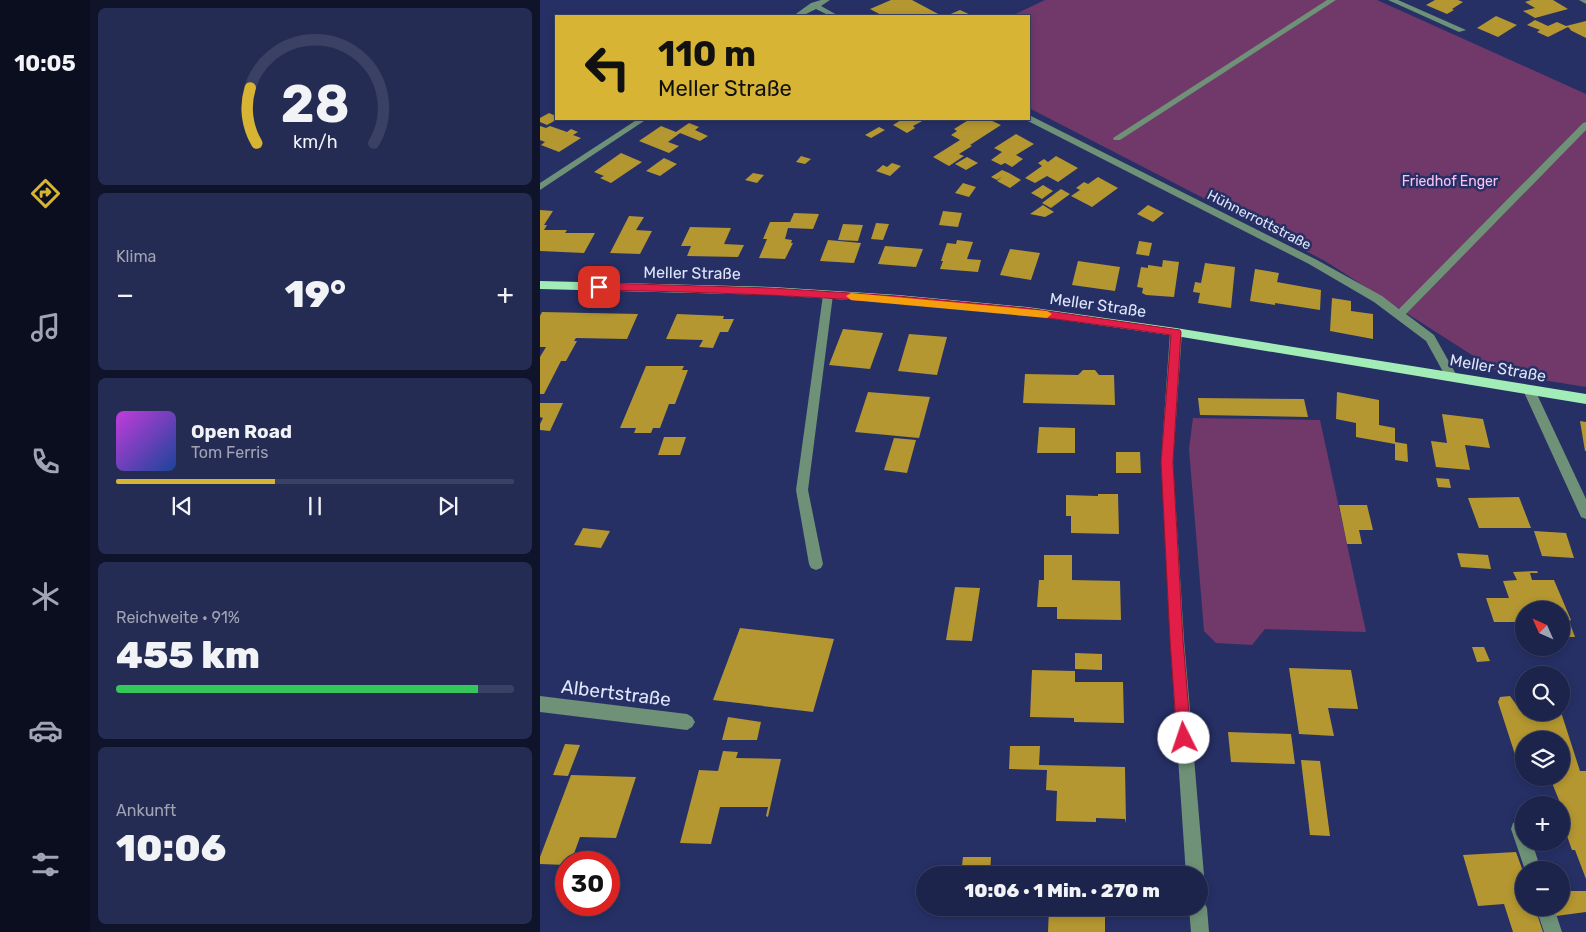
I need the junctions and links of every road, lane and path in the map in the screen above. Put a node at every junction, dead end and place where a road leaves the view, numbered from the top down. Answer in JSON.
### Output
{"nodes":[{"id":1,"x":826,"y":0,"type":"edge"},
{"id":2,"x":1332,"y":0,"type":"edge"},
{"id":3,"x":1392,"y":0,"type":"edge"},
{"id":4,"x":1583,"y":0,"type":"edge"},
{"id":5,"x":1586,"y":2,"type":"edge"},
{"id":6,"x":814,"y":5,"type":"junction"},
{"id":7,"x":799,"y":15,"type":"edge"},
{"id":8,"x":833,"y":15,"type":"edge"},
{"id":9,"x":1462,"y":30,"type":"dead end"},
{"id":10,"x":1030,"y":119,"type":"edge"},
{"id":11,"x":641,"y":120,"type":"edge"},
{"id":12,"x":1586,"y":125,"type":"edge"},
{"id":13,"x":1117,"y":138,"type":"dead end"},
{"id":14,"x":540,"y":187,"type":"edge"},
{"id":15,"x":540,"y":285,"type":"edge"},
{"id":16,"x":828,"y":295,"type":"junction"},
{"id":17,"x":1399,"y":315,"type":"junction"},
{"id":18,"x":1176,"y":332,"type":"junction"},
{"id":19,"x":1451,"y":376,"type":"junction"},
{"id":20,"x":1529,"y":390,"type":"junction"},
{"id":21,"x":1586,"y":400,"type":"edge"},
{"id":22,"x":1586,"y":513,"type":"edge"},
{"id":23,"x":816,"y":564,"type":"dead end"},
{"id":24,"x":540,"y":704,"type":"edge"},
{"id":25,"x":687,"y":722,"type":"dead end"},
{"id":26,"x":1194,"y":866,"type":"edge"},
{"id":27,"x":1199,"y":916,"type":"edge"},
{"id":28,"x":1548,"y":916,"type":"edge"},
{"id":29,"x":1200,"y":932,"type":"edge"},
{"id":30,"x":1554,"y":932,"type":"edge"}],
"edges":[{"from":1,"to":6,"type":"street"},
{"from":2,"to":13,"type":"street"},
{"from":3,"to":9,"type":"street"},
{"from":4,"to":5,"type":"street"},
{"from":6,"to":7,"type":"street"},
{"from":6,"to":8,"type":"street"},
{"from":10,"to":17,"type":"street","name":"Hühnerrottstraße"},
{"from":11,"to":14,"type":"street"},
{"from":12,"to":17,"type":"street"},
{"from":15,"to":16,"type":"main road","name":"Meller Straße"},
{"from":16,"to":18,"type":"main road","name":"Meller Straße"},
{"from":16,"to":23,"type":"street"},
{"from":17,"to":19,"type":"street","name":"Hühnerrottstraße"},
{"from":18,"to":19,"type":"main road","name":"Meller Straße"},
{"from":18,"to":26,"type":"street"},
{"from":19,"to":20,"type":"main road","name":"Meller Straße"},
{"from":20,"to":21,"type":"main road","name":"Meller Straße"},
{"from":20,"to":22,"type":"street"},
{"from":24,"to":25,"type":"street","name":"Albertstraße"},
{"from":27,"to":29,"type":"street"},
{"from":28,"to":30,"type":"street"}]}
